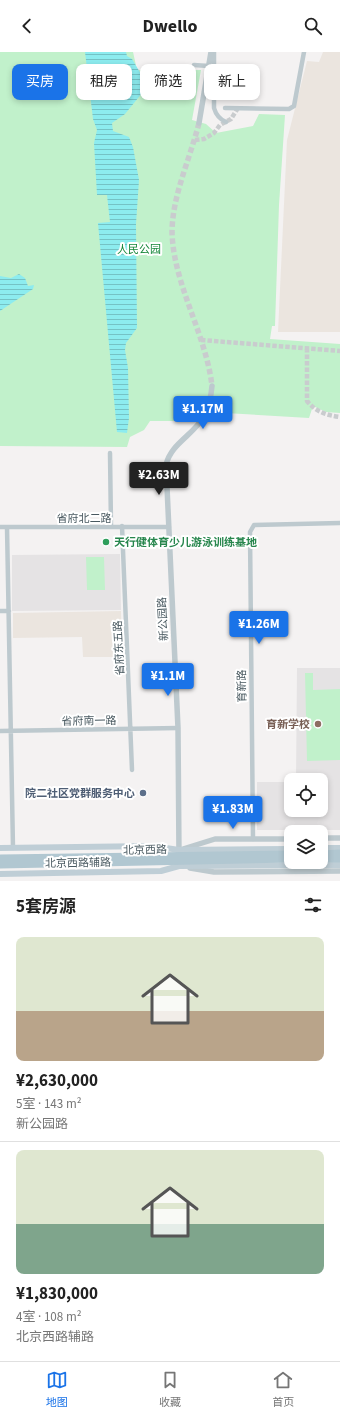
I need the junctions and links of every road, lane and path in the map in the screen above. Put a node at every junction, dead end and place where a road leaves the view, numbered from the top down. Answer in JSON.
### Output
{"nodes":[{"id":1,"x":212,"y":52,"type":"edge"},
{"id":2,"x":304,"y":52,"type":"edge"},
{"id":3,"x":209,"y":64,"type":"edge"},
{"id":4,"x":204,"y":95,"type":"edge"},
{"id":5,"x":225,"y":108,"type":"dead end"},
{"id":6,"x":226,"y":122,"type":"dead end"},
{"id":7,"x":199,"y":124,"type":"tunnel mouth"},
{"id":8,"x":212,"y":386,"type":"tunnel mouth"},
{"id":9,"x":110,"y":453,"type":"dead end"},
{"id":10,"x":340,"y":523,"type":"edge"},
{"id":11,"x":111,"y":526,"type":"junction"},
{"id":12,"x":122,"y":526,"type":"junction"},
{"id":13,"x":0,"y":527,"type":"edge"},
{"id":14,"x":7,"y":527,"type":"junction"},
{"id":15,"x":169,"y":527,"type":"junction"},
{"id":16,"x":0,"y":611,"type":"edge"},
{"id":17,"x":9,"y":611,"type":"junction"},
{"id":18,"x":178,"y":728,"type":"junction"},
{"id":19,"x":131,"y":729,"type":"junction"},
{"id":20,"x":0,"y":731,"type":"edge"},
{"id":21,"x":11,"y":731,"type":"junction"},
{"id":22,"x":132,"y":770,"type":"dead end"},
{"id":23,"x":328,"y":838,"type":"edge"},
{"id":24,"x":340,"y":838,"type":"edge"},
{"id":25,"x":253,"y":839,"type":"junction"},
{"id":26,"x":284,"y":839,"type":"edge"},
{"id":27,"x":0,"y":848,"type":"edge"},
{"id":28,"x":13,"y":848,"type":"junction"},
{"id":29,"x":328,"y":848,"type":"edge"},
{"id":30,"x":340,"y":848,"type":"edge"},
{"id":31,"x":284,"y":850,"type":"edge"},
{"id":32,"x":340,"y":853,"type":"edge"},
{"id":33,"x":284,"y":854,"type":"edge"},
{"id":34,"x":328,"y":854,"type":"edge"},
{"id":35,"x":0,"y":858,"type":"edge"},
{"id":36,"x":179,"y":858,"type":"junction"},
{"id":37,"x":284,"y":859,"type":"edge"},
{"id":38,"x":328,"y":859,"type":"edge"},
{"id":39,"x":340,"y":859,"type":"edge"},
{"id":40,"x":0,"y":865,"type":"edge"},
{"id":41,"x":340,"y":865,"type":"edge"},
{"id":42,"x":340,"y":871,"type":"edge"},
{"id":43,"x":0,"y":874,"type":"edge"}],
"edges":[{"from":1,"to":3,"type":"street"},
{"from":1,"to":6,"type":"street"},
{"from":2,"to":5,"type":"street"},
{"from":4,"to":7,"type":"street"},
{"from":8,"to":15,"type":"street","name":"新公园路"},
{"from":9,"to":11,"type":"street"},
{"from":10,"to":25,"type":"street","name":"育新路"},
{"from":11,"to":12,"type":"street","name":"省府北二路"},
{"from":11,"to":14,"type":"street","name":"省府北二路"},
{"from":12,"to":15,"type":"street","name":"省府北二路"},
{"from":12,"to":19,"type":"street","name":"省府东五路"},
{"from":13,"to":14,"type":"street","name":"省府北二路"},
{"from":14,"to":17,"type":"street"},
{"from":15,"to":18,"type":"street","name":"新公园路"},
{"from":16,"to":17,"type":"street"},
{"from":17,"to":21,"type":"street"},
{"from":18,"to":19,"type":"street","name":"省府南一路"},
{"from":18,"to":36,"type":"street","name":"新公园路"},
{"from":19,"to":21,"type":"street","name":"省府南一路"},
{"from":19,"to":22,"type":"street","name":"省府东五路"},
{"from":20,"to":21,"type":"street","name":"省府南一路"},
{"from":21,"to":28,"type":"street"},
{"from":23,"to":24,"type":"street"},
{"from":25,"to":26,"type":"street","name":"北京西路辅路"},
{"from":25,"to":36,"type":"street","name":"北京西路辅路"},
{"from":27,"to":28,"type":"main road","name":"北京西路辅路"},
{"from":28,"to":36,"type":"main road","name":"北京西路辅路"},
{"from":29,"to":30,"type":"main road"},
{"from":31,"to":36,"type":"main road","name":"北京西路辅路"},
{"from":32,"to":34,"type":"main road"},
{"from":33,"to":36,"type":"main road","name":"北京西路"},
{"from":35,"to":36,"type":"main road","name":"北京西路"},
{"from":36,"to":37,"type":"main road","name":"北京西路"},
{"from":36,"to":40,"type":"main road","name":"北京西路"},
{"from":36,"to":41,"type":"main road","name":"北京西路辅路"},
{"from":36,"to":42,"type":"street","name":"北京西路辅路"},
{"from":36,"to":43,"type":"main road","name":"北京西路辅路"},
{"from":38,"to":39,"type":"main road"}]}
